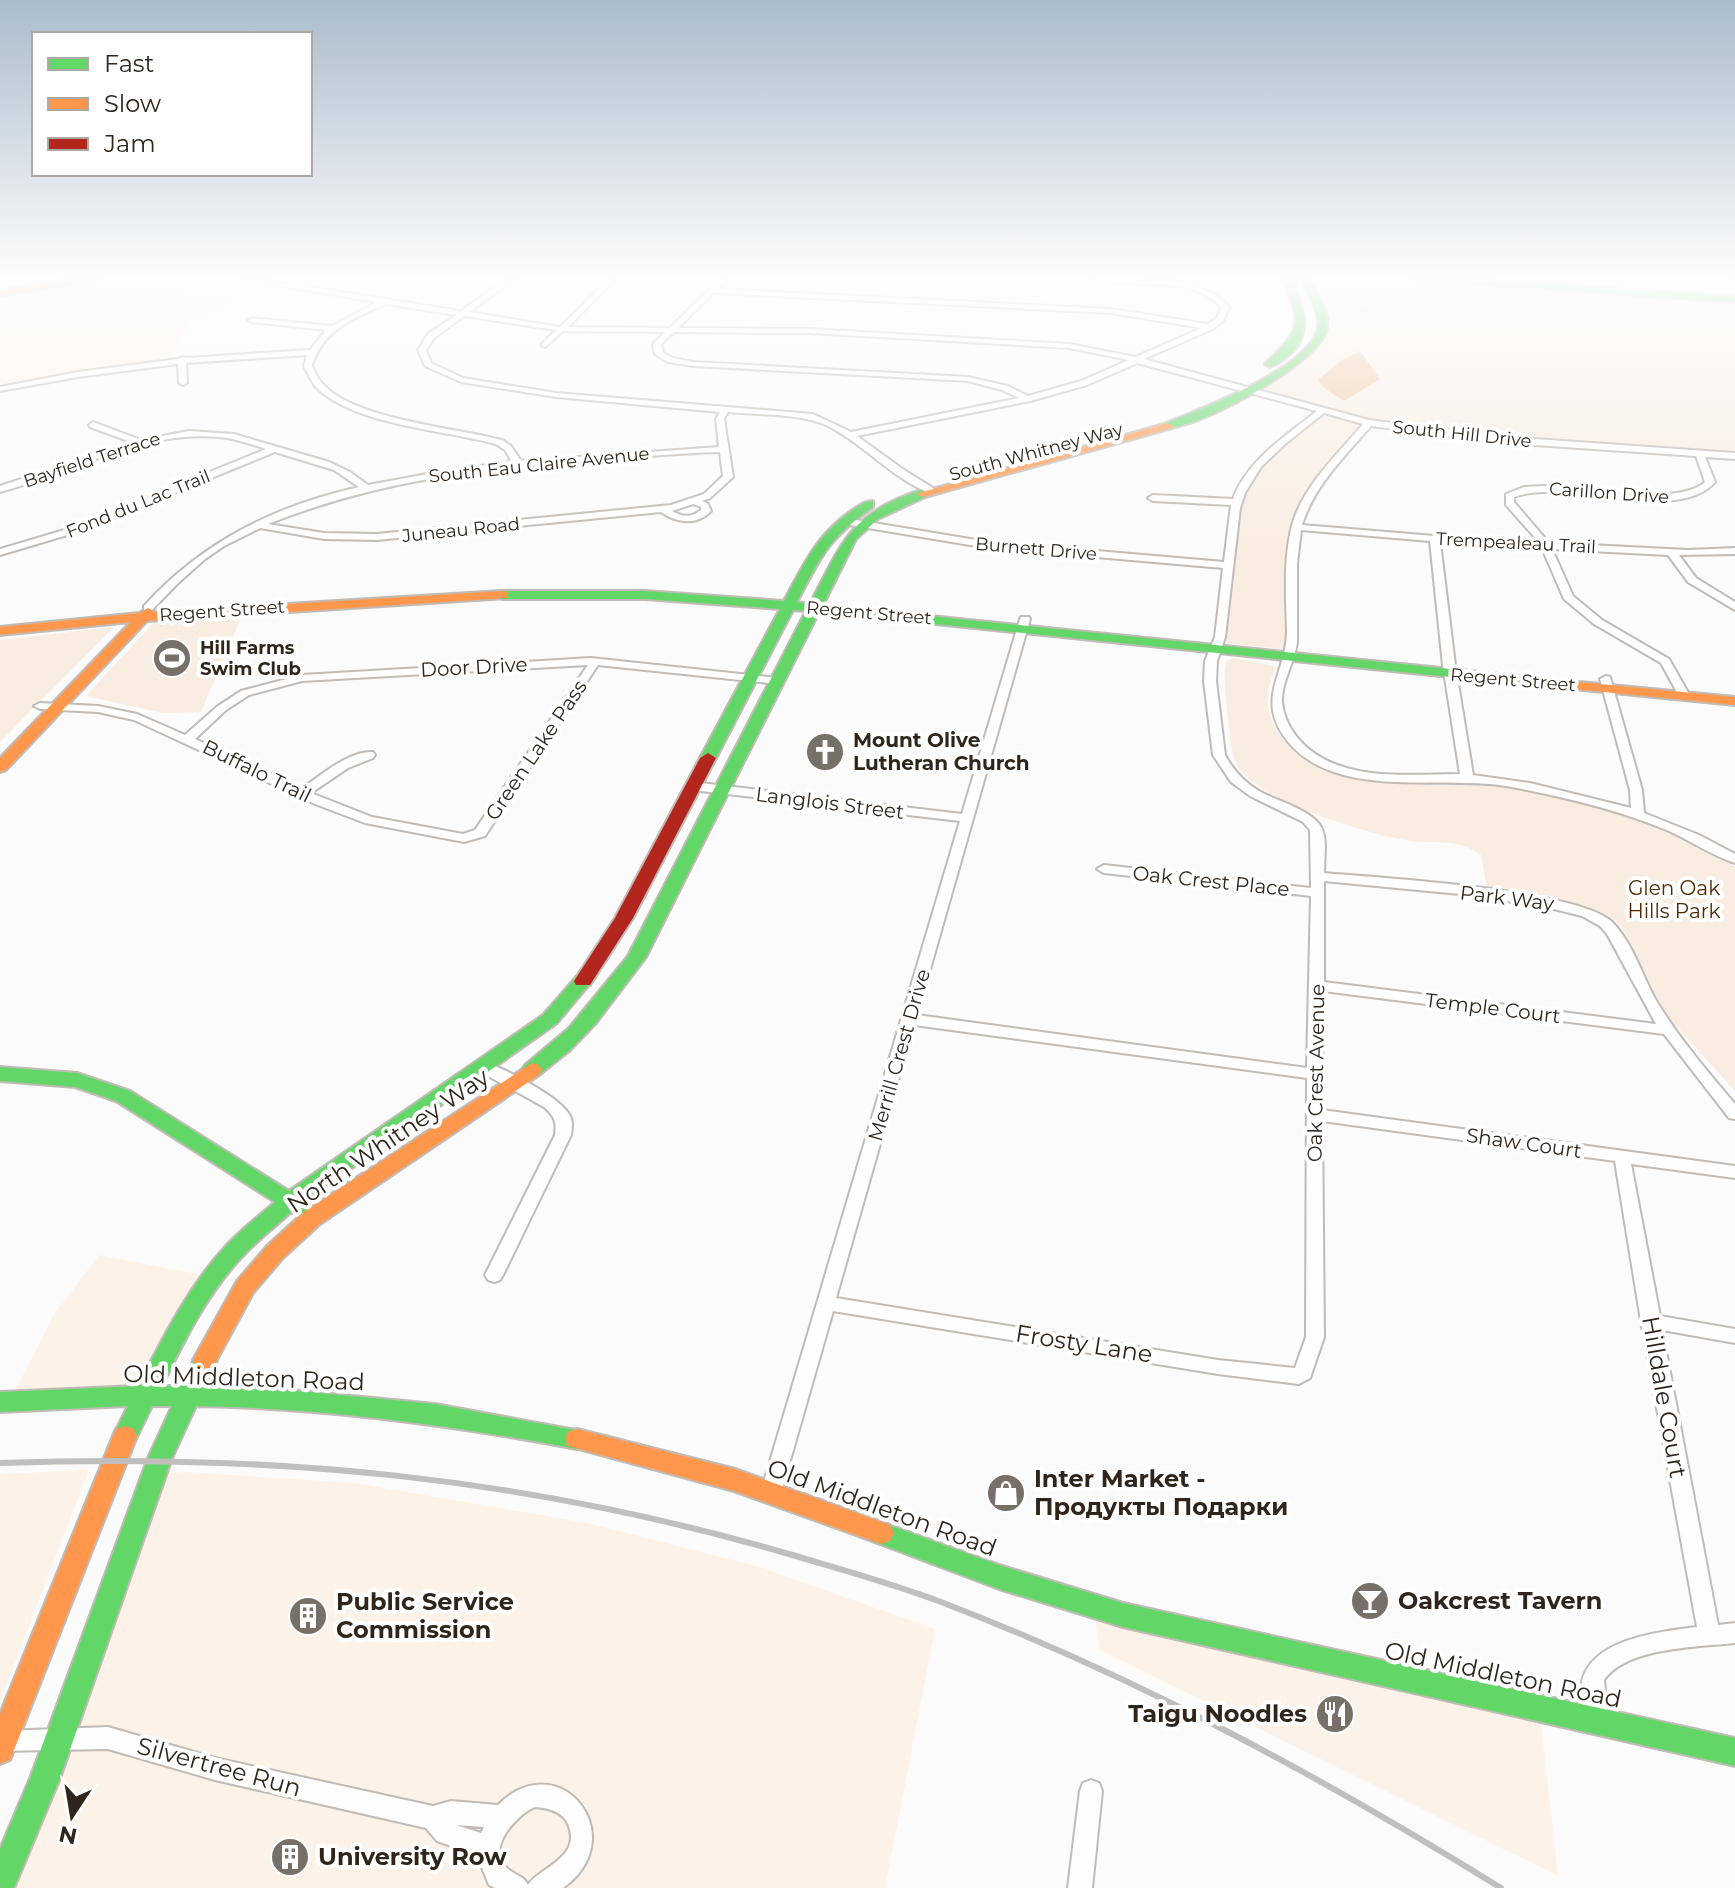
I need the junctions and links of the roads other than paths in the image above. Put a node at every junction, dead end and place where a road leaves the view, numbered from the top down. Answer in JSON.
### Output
{"nodes":[{"id":1,"x":117,"y":367,"type":"edge"},
{"id":2,"x":182,"y":367,"type":"edge"},
{"id":3,"x":310,"y":367,"type":"edge"},
{"id":4,"x":433,"y":367,"type":"edge"},
{"id":5,"x":766,"y":367,"type":"edge"},
{"id":6,"x":1124,"y":367,"type":"edge"},
{"id":7,"x":1160,"y":367,"type":"edge"},
{"id":8,"x":1266,"y":367,"type":"edge"},
{"id":9,"x":1284,"y":367,"type":"edge"},
{"id":10,"x":183,"y":383,"type":"dead end"},
{"id":11,"x":1236,"y":388,"type":"junction"},
{"id":12,"x":0,"y":389,"type":"edge"},
{"id":13,"x":1027,"y":399,"type":"junction"},
{"id":14,"x":725,"y":409,"type":"junction"},
{"id":15,"x":1321,"y":412,"type":"junction"},
{"id":16,"x":1369,"y":423,"type":"junction"},
{"id":17,"x":93,"y":425,"type":"dead end"},
{"id":18,"x":850,"y":435,"type":"junction"},
{"id":19,"x":139,"y":442,"type":"junction"},
{"id":20,"x":274,"y":449,"type":"junction"},
{"id":21,"x":725,"y":449,"type":"junction"},
{"id":22,"x":1699,"y":453,"type":"junction"},
{"id":23,"x":1735,"y":456,"type":"edge"},
{"id":24,"x":518,"y":464,"type":"junction"},
{"id":25,"x":365,"y":487,"type":"junction"},
{"id":26,"x":924,"y":487,"type":"junction"},
{"id":27,"x":0,"y":489,"type":"edge"},
{"id":28,"x":1153,"y":498,"type":"dead end"},
{"id":29,"x":695,"y":501,"type":"junction"},
{"id":30,"x":1236,"y":502,"type":"junction"},
{"id":31,"x":663,"y":509,"type":"junction"},
{"id":32,"x":854,"y":522,"type":"junction"},
{"id":33,"x":258,"y":525,"type":"junction"},
{"id":34,"x":1297,"y":527,"type":"junction"},
{"id":35,"x":1434,"y":539,"type":"junction"},
{"id":36,"x":1544,"y":544,"type":"junction"},
{"id":37,"x":1670,"y":551,"type":"junction"},
{"id":38,"x":1735,"y":551,"type":"edge"},
{"id":39,"x":0,"y":552,"type":"edge"},
{"id":40,"x":1228,"y":565,"type":"junction"},
{"id":41,"x":792,"y":602,"type":"junction"},
{"id":42,"x":816,"y":604,"type":"junction"},
{"id":43,"x":1735,"y":607,"type":"edge"},
{"id":44,"x":141,"y":614,"type":"junction"},
{"id":45,"x":0,"y":623,"type":"edge"},
{"id":46,"x":1024,"y":623,"type":"junction"},
{"id":47,"x":0,"y":631,"type":"edge"},
{"id":48,"x":1216,"y":646,"type":"junction"},
{"id":49,"x":1291,"y":654,"type":"junction"},
{"id":50,"x":595,"y":662,"type":"junction"},
{"id":51,"x":1449,"y":670,"type":"junction"},
{"id":52,"x":750,"y":678,"type":"junction"},
{"id":53,"x":778,"y":681,"type":"junction"},
{"id":54,"x":1608,"y":684,"type":"junction"},
{"id":55,"x":1682,"y":691,"type":"junction"},
{"id":56,"x":1735,"y":691,"type":"edge"},
{"id":57,"x":1735,"y":701,"type":"edge"},
{"id":58,"x":49,"y":707,"type":"junction"},
{"id":59,"x":189,"y":738,"type":"junction"},
{"id":60,"x":0,"y":748,"type":"edge"},
{"id":61,"x":369,"y":755,"type":"dead end"},
{"id":62,"x":0,"y":767,"type":"edge"},
{"id":63,"x":1467,"y":777,"type":"junction"},
{"id":64,"x":692,"y":786,"type":"junction"},
{"id":65,"x":722,"y":790,"type":"junction"},
{"id":66,"x":303,"y":793,"type":"junction"},
{"id":67,"x":1638,"y":815,"type":"junction"},
{"id":68,"x":967,"y":818,"type":"junction"},
{"id":69,"x":474,"y":837,"type":"joint"},
{"id":70,"x":1735,"y":859,"type":"edge"},
{"id":71,"x":1104,"y":869,"type":"dead end"},
{"id":72,"x":1318,"y":876,"type":"junction"},
{"id":73,"x":1318,"y":893,"type":"junction"},
{"id":74,"x":1318,"y":986,"type":"junction"},
{"id":75,"x":909,"y":1019,"type":"junction"},
{"id":76,"x":1669,"y":1030,"type":"junction"},
{"id":77,"x":484,"y":1067,"type":"junction"},
{"id":78,"x":0,"y":1074,"type":"edge"},
{"id":79,"x":1315,"y":1074,"type":"junction"},
{"id":80,"x":512,"y":1085,"type":"junction"},
{"id":81,"x":1314,"y":1114,"type":"junction"},
{"id":82,"x":1735,"y":1114,"type":"edge"},
{"id":83,"x":1622,"y":1157,"type":"junction"},
{"id":84,"x":1735,"y":1172,"type":"edge"},
{"id":85,"x":291,"y":1200,"type":"junction"},
{"id":86,"x":312,"y":1218,"type":"junction"},
{"id":87,"x":494,"y":1275,"type":"dead end"},
{"id":88,"x":827,"y":1303,"type":"junction"},
{"id":89,"x":1650,"y":1321,"type":"junction"},
{"id":90,"x":1735,"y":1336,"type":"edge"},
{"id":91,"x":1315,"y":1337,"type":"joint"},
{"id":92,"x":145,"y":1395,"type":"junction"},
{"id":93,"x":188,"y":1397,"type":"junction"},
{"id":94,"x":0,"y":1402,"type":"edge"},
{"id":95,"x":771,"y":1492,"type":"junction"},
{"id":96,"x":1735,"y":1633,"type":"edge"},
{"id":97,"x":1709,"y":1636,"type":"junction"},
{"id":98,"x":1597,"y":1720,"type":"junction"},
{"id":99,"x":59,"y":1738,"type":"junction"},
{"id":100,"x":2,"y":1746,"type":"edge"},
{"id":101,"x":1735,"y":1752,"type":"edge"},
{"id":102,"x":1091,"y":1791,"type":"dead end"},
{"id":103,"x":500,"y":1817,"type":"junction"},
{"id":104,"x":433,"y":1818,"type":"junction"},
{"id":105,"x":488,"y":1847,"type":"junction"},
{"id":106,"x":0,"y":1885,"type":"edge"},
{"id":107,"x":508,"y":1886,"type":"edge"},
{"id":108,"x":539,"y":1888,"type":"edge"},
{"id":109,"x":1080,"y":1888,"type":"edge"}],
"edges":[{"from":1,"to":12,"type":"street"},
{"from":2,"to":10,"type":"street"},
{"from":3,"to":24,"type":"street"},
{"from":4,"to":14,"type":"street"},
{"from":5,"to":13,"type":"street"},
{"from":6,"to":13,"type":"street"},
{"from":7,"to":11,"type":"street","name":"South Hill Drive"},
{"from":8,"to":11,"type":"main road","name":"South Whitney Way"},
{"from":9,"to":11,"type":"main road","name":"South Whitney Way"},
{"from":11,"to":15,"type":"street","name":"South Hill Drive"},
{"from":11,"to":26,"type":"main road","name":"South Whitney Way"},
{"from":13,"to":18,"type":"street"},
{"from":14,"to":18,"type":"street"},
{"from":14,"to":21,"type":"street","name":"Juneau Road"},
{"from":15,"to":16,"type":"street","name":"South Hill Drive"},
{"from":15,"to":30,"type":"street"},
{"from":16,"to":22,"type":"street","name":"South Hill Drive"},
{"from":16,"to":34,"type":"street"},
{"from":17,"to":19,"type":"street"},
{"from":18,"to":26,"type":"street"},
{"from":19,"to":20,"type":"street","name":"Bayfield Terrace"},
{"from":19,"to":27,"type":"street","name":"Bayfield Terrace"},
{"from":20,"to":25,"type":"street","name":"Bayfield Terrace"},
{"from":20,"to":39,"type":"street","name":"Fond du Lac Trail"},
{"from":21,"to":24,"type":"street","name":"South Eau Claire Avenue"},
{"from":21,"to":29,"type":"street","name":"Juneau Road"},
{"from":22,"to":23,"type":"street","name":"South Hill Drive"},
{"from":22,"to":36,"type":"street","name":"Carillon Drive"},
{"from":24,"to":25,"type":"street","name":"South Eau Claire Avenue"},
{"from":25,"to":33,"type":"street","name":"South Eau Claire Avenue"},
{"from":26,"to":32,"type":"main road","name":"South Whitney Way"},
{"from":28,"to":30,"type":"street"},
{"from":29,"to":31,"type":"street","name":"Juneau Road"},
{"from":29,"to":31,"type":"street","name":"Juneau Road"},
{"from":30,"to":40,"type":"street"},
{"from":31,"to":33,"type":"street","name":"Juneau Road"},
{"from":32,"to":40,"type":"street","name":"Burnett Drive"},
{"from":32,"to":41,"type":"main road","name":"South Whitney Way"},
{"from":32,"to":42,"type":"main road","name":"South Whitney Way"},
{"from":33,"to":44,"type":"street","name":"South Eau Claire Avenue"},
{"from":34,"to":35,"type":"street","name":"Trempealeau Trail"},
{"from":34,"to":49,"type":"street"},
{"from":35,"to":36,"type":"street","name":"Trempealeau Trail"},
{"from":35,"to":51,"type":"street"},
{"from":36,"to":37,"type":"street","name":"Trempealeau Trail"},
{"from":36,"to":55,"type":"street","name":"Carillon Drive"},
{"from":37,"to":38,"type":"street","name":"Trempealeau Trail"},
{"from":37,"to":43,"type":"street"},
{"from":40,"to":48,"type":"street"},
{"from":41,"to":42,"type":"main road","name":"Regent Street"},
{"from":41,"to":44,"type":"main road","name":"Regent Street"},
{"from":41,"to":52,"type":"main road","name":"North Whitney Way"},
{"from":42,"to":46,"type":"main road","name":"Regent Street"},
{"from":42,"to":53,"type":"main road","name":"North Whitney Way"},
{"from":44,"to":45,"type":"main road","name":"Regent Street"},
{"from":44,"to":47,"type":"main road","name":"Regent Street"},
{"from":44,"to":58,"type":"main road"},
{"from":46,"to":48,"type":"main road","name":"Regent Street"},
{"from":46,"to":68,"type":"street","name":"Merrill Crest Drive"},
{"from":48,"to":49,"type":"main road","name":"Regent Street"},
{"from":48,"to":72,"type":"street","name":"Oak Crest Avenue"},
{"from":49,"to":51,"type":"main road","name":"Regent Street"},
{"from":49,"to":63,"type":"street"},
{"from":50,"to":52,"type":"street","name":"Door Drive"},
{"from":50,"to":59,"type":"street","name":"Door Drive"},
{"from":50,"to":69,"type":"street","name":"Green Lake Pass"},
{"from":51,"to":54,"type":"main road","name":"Regent Street"},
{"from":51,"to":63,"type":"street"},
{"from":52,"to":53,"type":"street","name":"Door Drive"},
{"from":52,"to":64,"type":"main road","name":"North Whitney Way"},
{"from":53,"to":65,"type":"main road","name":"North Whitney Way"},
{"from":54,"to":55,"type":"main road","name":"Regent Street"},
{"from":54,"to":67,"type":"street"},
{"from":55,"to":56,"type":"main road","name":"Regent Street"},
{"from":55,"to":57,"type":"main road","name":"Regent Street"},
{"from":58,"to":59,"type":"street","name":"Buffalo Trail"},
{"from":58,"to":60,"type":"main road"},
{"from":58,"to":62,"type":"main road"},
{"from":59,"to":66,"type":"street","name":"Buffalo Trail"},
{"from":61,"to":66,"type":"street"},
{"from":63,"to":67,"type":"street"},
{"from":64,"to":65,"type":"street","name":"Langlois Street"},
{"from":64,"to":77,"type":"main road","name":"North Whitney Way"},
{"from":65,"to":68,"type":"street","name":"Langlois Street"},
{"from":65,"to":80,"type":"main road","name":"North Whitney Way"},
{"from":66,"to":69,"type":"street","name":"Buffalo Trail"},
{"from":67,"to":70,"type":"street"},
{"from":68,"to":75,"type":"street","name":"Merrill Crest Drive"},
{"from":71,"to":73,"type":"street","name":"Oak Crest Place"},
{"from":72,"to":73,"type":"street","name":"Oak Crest Avenue"},
{"from":72,"to":76,"type":"street","name":"Park Way"},
{"from":73,"to":74,"type":"street","name":"Oak Crest Avenue"},
{"from":74,"to":76,"type":"street","name":"Temple Court"},
{"from":74,"to":79,"type":"street","name":"Oak Crest Avenue"},
{"from":75,"to":79,"type":"street"},
{"from":75,"to":88,"type":"street","name":"Merrill Crest Drive"},
{"from":76,"to":82,"type":"street","name":"Park Way"},
{"from":77,"to":80,"type":"street"},
{"from":77,"to":85,"type":"main road","name":"North Whitney Way"},
{"from":78,"to":85,"type":"main road"},
{"from":79,"to":81,"type":"street","name":"Oak Crest Avenue"},
{"from":80,"to":86,"type":"main road","name":"North Whitney Way"},
{"from":80,"to":87,"type":"street"},
{"from":81,"to":83,"type":"street","name":"Shaw Court"},
{"from":81,"to":91,"type":"street","name":"Oak Crest Avenue"},
{"from":83,"to":84,"type":"street","name":"Shaw Court"},
{"from":83,"to":89,"type":"street","name":"Hilldale Court"},
{"from":85,"to":86,"type":"main road"},
{"from":85,"to":92,"type":"main road","name":"North Whitney Way"},
{"from":86,"to":93,"type":"main road","name":"North Whitney Way"},
{"from":88,"to":91,"type":"street","name":"Frosty Lane"},
{"from":88,"to":95,"type":"street","name":"Merrill Crest Drive"},
{"from":89,"to":90,"type":"street"},
{"from":89,"to":97,"type":"street","name":"Hilldale Court"},
{"from":92,"to":93,"type":"main road","name":"Old Middleton Road"},
{"from":92,"to":94,"type":"main road","name":"Old Middleton Road"},
{"from":92,"to":100,"type":"main road","name":"North Whitney Way"},
{"from":93,"to":95,"type":"main road","name":"Old Middleton Road"},
{"from":93,"to":99,"type":"main road","name":"North Whitney Way"},
{"from":95,"to":98,"type":"main road","name":"Old Middleton Road"},
{"from":96,"to":97,"type":"street"},
{"from":97,"to":98,"type":"street"},
{"from":98,"to":101,"type":"main road","name":"Old Middleton Road"},
{"from":99,"to":100,"type":"street","name":"Silvertree Run"},
{"from":99,"to":104,"type":"street","name":"Silvertree Run"},
{"from":99,"to":106,"type":"main road","name":"North Whitney Way"},
{"from":102,"to":109,"type":"street"},
{"from":103,"to":104,"type":"street","name":"Silvertree Run"},
{"from":103,"to":105,"type":"street"},
{"from":103,"to":108,"type":"street"},
{"from":104,"to":105,"type":"street","name":"Silvertree Run"},
{"from":105,"to":107,"type":"street"}]}
